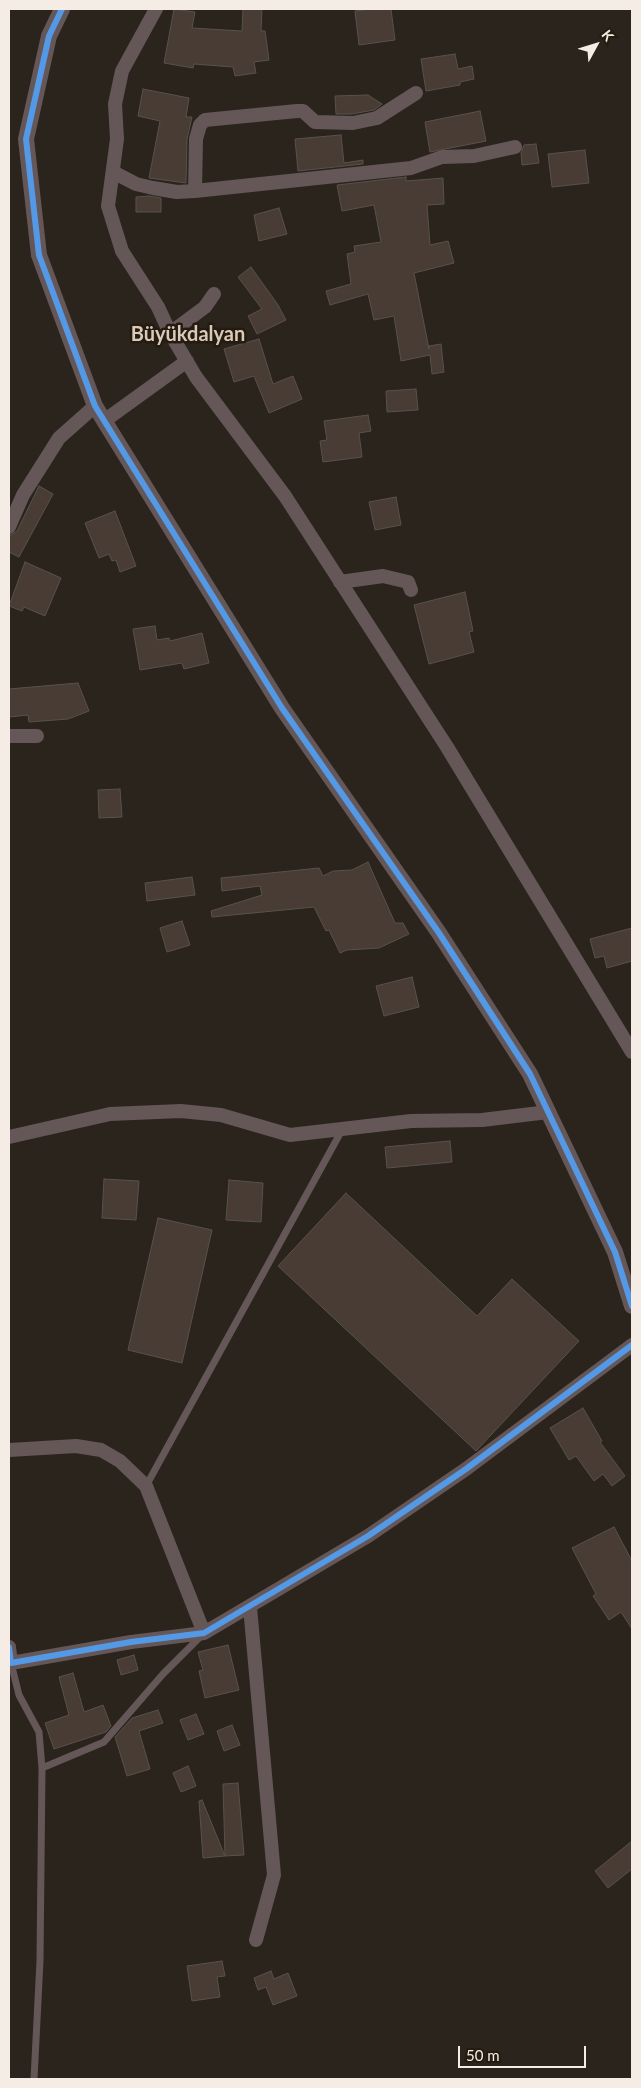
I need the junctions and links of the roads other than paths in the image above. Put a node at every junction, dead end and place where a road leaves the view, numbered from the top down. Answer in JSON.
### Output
{"nodes":[{"id":1,"x":62,"y":9,"type":"edge"},
{"id":2,"x":156,"y":9,"type":"edge"},
{"id":3,"x":416,"y":93,"type":"dead end"},
{"id":4,"x":515,"y":147,"type":"dead end"},
{"id":5,"x":112,"y":172,"type":"junction"},
{"id":6,"x":195,"y":191,"type":"junction"},
{"id":7,"x":214,"y":294,"type":"dead end"},
{"id":8,"x":170,"y":333,"type":"junction"},
{"id":9,"x":187,"y":361,"type":"junction"},
{"id":10,"x":95,"y":406,"type":"junction"},
{"id":11,"x":104,"y":421,"type":"junction"},
{"id":12,"x":9,"y":527,"type":"edge"},
{"id":13,"x":340,"y":582,"type":"junction"},
{"id":14,"x":411,"y":590,"type":"dead end"},
{"id":15,"x":9,"y":736,"type":"edge"},
{"id":16,"x":37,"y":736,"type":"dead end"},
{"id":17,"x":632,"y":1052,"type":"edge"},
{"id":18,"x":548,"y":1112,"type":"junction"},
{"id":19,"x":342,"y":1129,"type":"junction"},
{"id":20,"x":9,"y":1137,"type":"edge"},
{"id":21,"x":632,"y":1306,"type":"edge"},
{"id":22,"x":632,"y":1345,"type":"edge"},
{"id":23,"x":9,"y":1450,"type":"edge"},
{"id":24,"x":146,"y":1486,"type":"junction"},
{"id":25,"x":250,"y":1607,"type":"junction"},
{"id":26,"x":204,"y":1634,"type":"junction"},
{"id":27,"x":9,"y":1647,"type":"edge"},
{"id":28,"x":11,"y":1663,"type":"junction"},
{"id":29,"x":42,"y":1768,"type":"junction"},
{"id":30,"x":256,"y":1940,"type":"dead end"},
{"id":31,"x":34,"y":2079,"type":"edge"}],
"edges":[{"from":1,"to":10,"type":"street"},
{"from":2,"to":5,"type":"street"},
{"from":3,"to":6,"type":"street"},
{"from":4,"to":6,"type":"street"},
{"from":5,"to":6,"type":"street"},
{"from":5,"to":8,"type":"street"},
{"from":7,"to":8,"type":"street"},
{"from":8,"to":9,"type":"street"},
{"from":9,"to":11,"type":"street"},
{"from":9,"to":13,"type":"street"},
{"from":10,"to":11,"type":"street"},
{"from":10,"to":12,"type":"street"},
{"from":11,"to":18,"type":"street"},
{"from":13,"to":14,"type":"street"},
{"from":13,"to":17,"type":"street"},
{"from":15,"to":16,"type":"street"},
{"from":18,"to":19,"type":"street"},
{"from":18,"to":21,"type":"street"},
{"from":19,"to":20,"type":"street"},
{"from":19,"to":24,"type":"lane"},
{"from":22,"to":25,"type":"street"},
{"from":23,"to":24,"type":"street"},
{"from":24,"to":26,"type":"street"},
{"from":25,"to":26,"type":"street"},
{"from":25,"to":30,"type":"street"},
{"from":26,"to":28,"type":"street"},
{"from":26,"to":29,"type":"lane"},
{"from":27,"to":28,"type":"street"},
{"from":28,"to":29,"type":"lane"},
{"from":29,"to":31,"type":"lane"}]}
